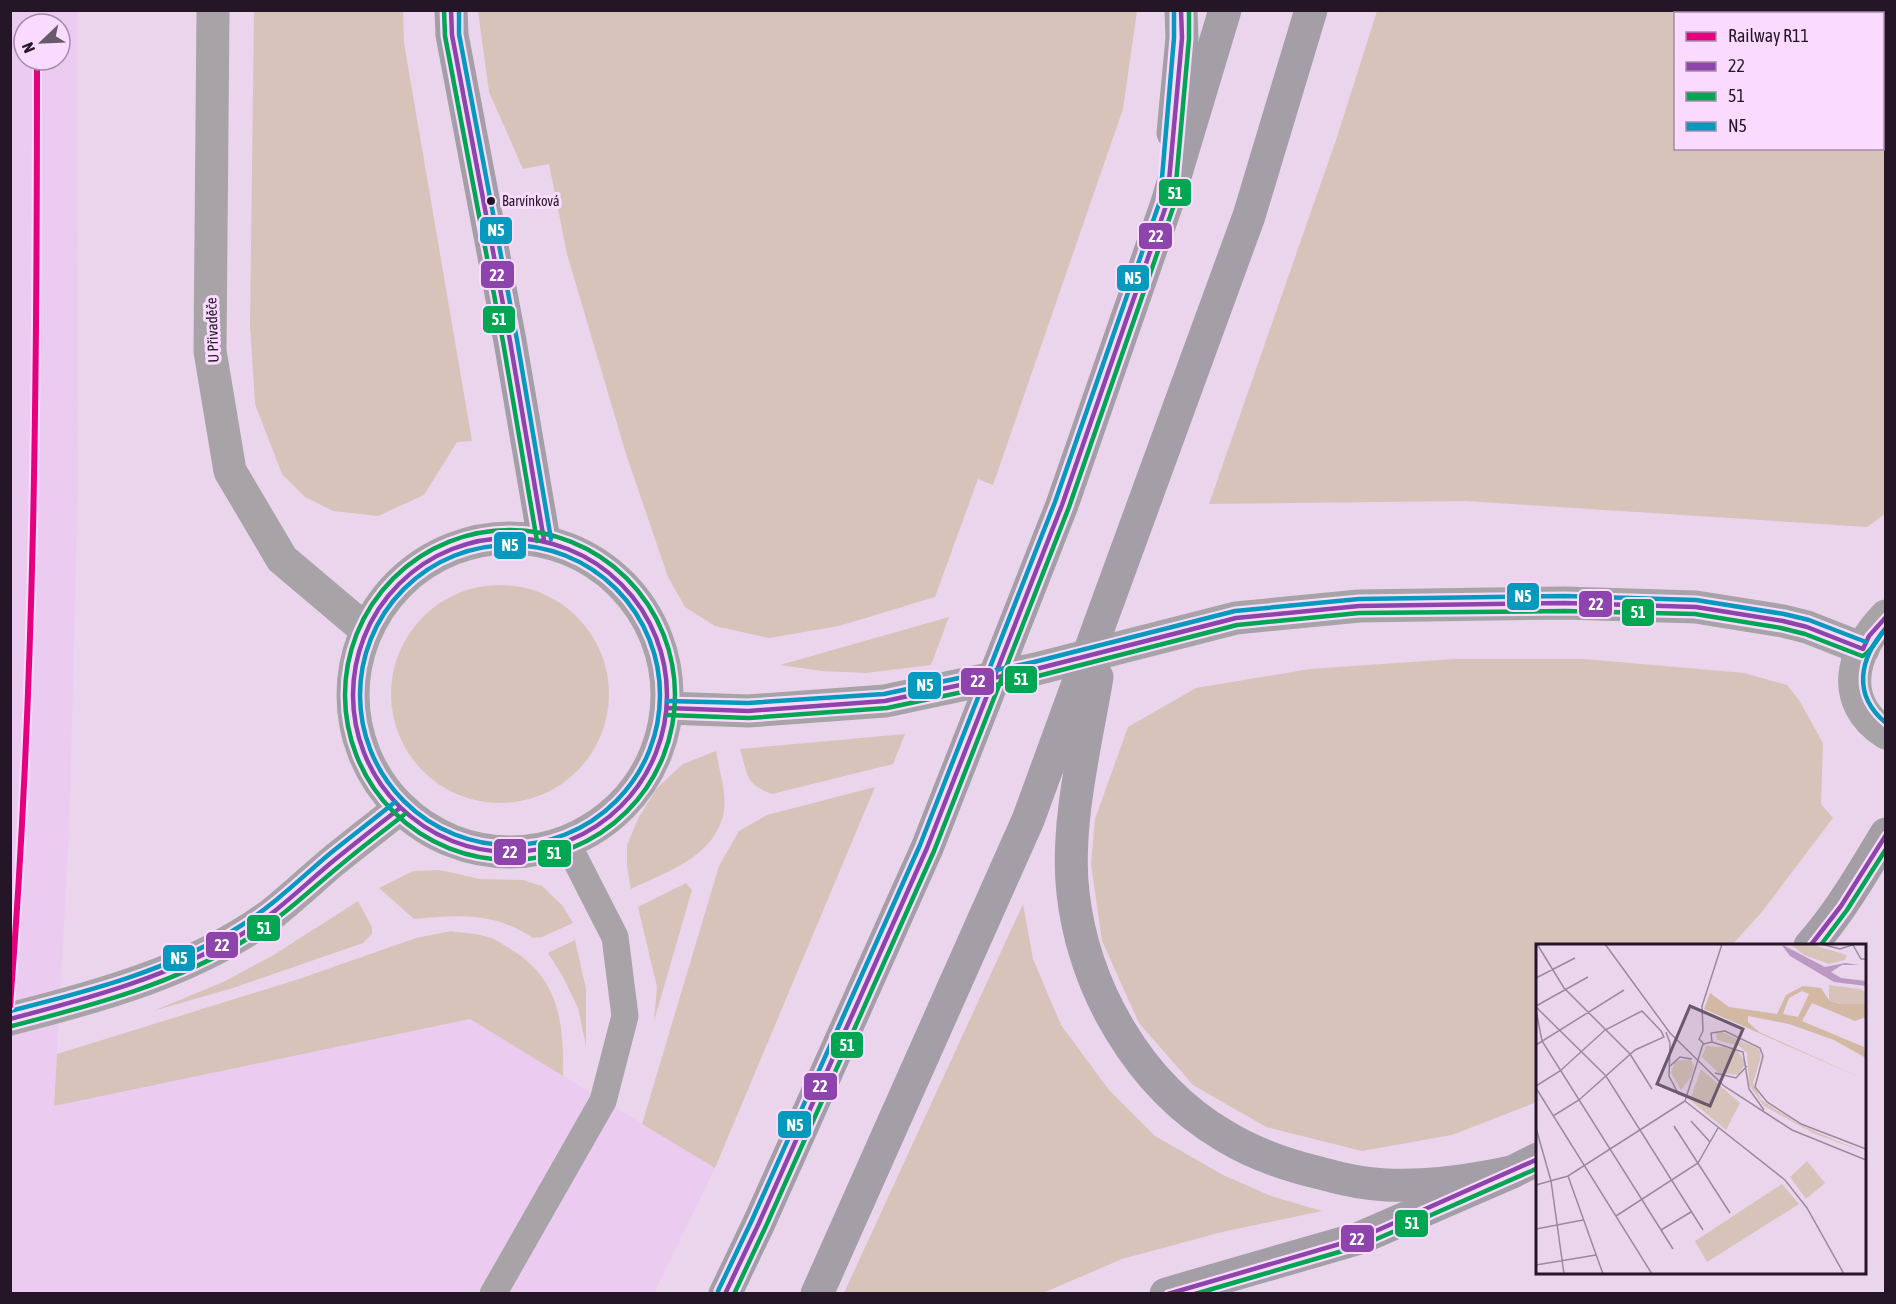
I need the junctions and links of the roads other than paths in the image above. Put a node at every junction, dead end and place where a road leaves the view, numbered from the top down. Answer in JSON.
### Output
{"nodes":[{"id":1,"x":213,"y":10,"type":"edge"},
{"id":2,"x":452,"y":10,"type":"edge"},
{"id":3,"x":1181,"y":10,"type":"edge"},
{"id":4,"x":1225,"y":10,"type":"edge"},
{"id":5,"x":1311,"y":10,"type":"edge"},
{"id":6,"x":1167,"y":203,"type":"junction"},
{"id":7,"x":544,"y":540,"type":"junction"},
{"id":8,"x":1109,"y":601,"type":"junction"},
{"id":9,"x":1886,"y":616,"type":"edge"},
{"id":10,"x":366,"y":630,"type":"junction"},
{"id":11,"x":1863,"y":649,"type":"junction"},
{"id":12,"x":667,"y":708,"type":"junction"},
{"id":13,"x":1886,"y":733,"type":"edge"},
{"id":14,"x":400,"y":808,"type":"junction"},
{"id":15,"x":1886,"y":834,"type":"edge"},
{"id":16,"x":567,"y":843,"type":"junction"},
{"id":17,"x":1811,"y":944,"type":"edge"},
{"id":18,"x":10,"y":1019,"type":"edge"},
{"id":19,"x":1525,"y":1166,"type":"edge"},
{"id":20,"x":493,"y":1293,"type":"edge"},
{"id":21,"x":725,"y":1293,"type":"edge"},
{"id":22,"x":817,"y":1293,"type":"edge"},
{"id":23,"x":1166,"y":1293,"type":"edge"}],
"edges":[{"from":1,"to":10,"type":"street","name":"U Přivaděče"},
{"from":2,"to":7,"type":"highway"},
{"from":3,"to":6,"type":"highway"},
{"from":4,"to":6,"type":"highway"},
{"from":5,"to":8,"type":"highway"},
{"from":6,"to":21,"type":"highway"},
{"from":7,"to":10,"type":"street"},
{"from":7,"to":12,"type":"street"},
{"from":8,"to":19,"type":"highway"},
{"from":8,"to":22,"type":"highway"},
{"from":9,"to":11,"type":"street"},
{"from":10,"to":14,"type":"street"},
{"from":11,"to":12,"type":"street"},
{"from":11,"to":13,"type":"street"},
{"from":12,"to":16,"type":"street"},
{"from":14,"to":16,"type":"street"},
{"from":14,"to":18,"type":"street"},
{"from":15,"to":17,"type":"highway"},
{"from":16,"to":20,"type":"lane"},
{"from":19,"to":23,"type":"highway"}]}
